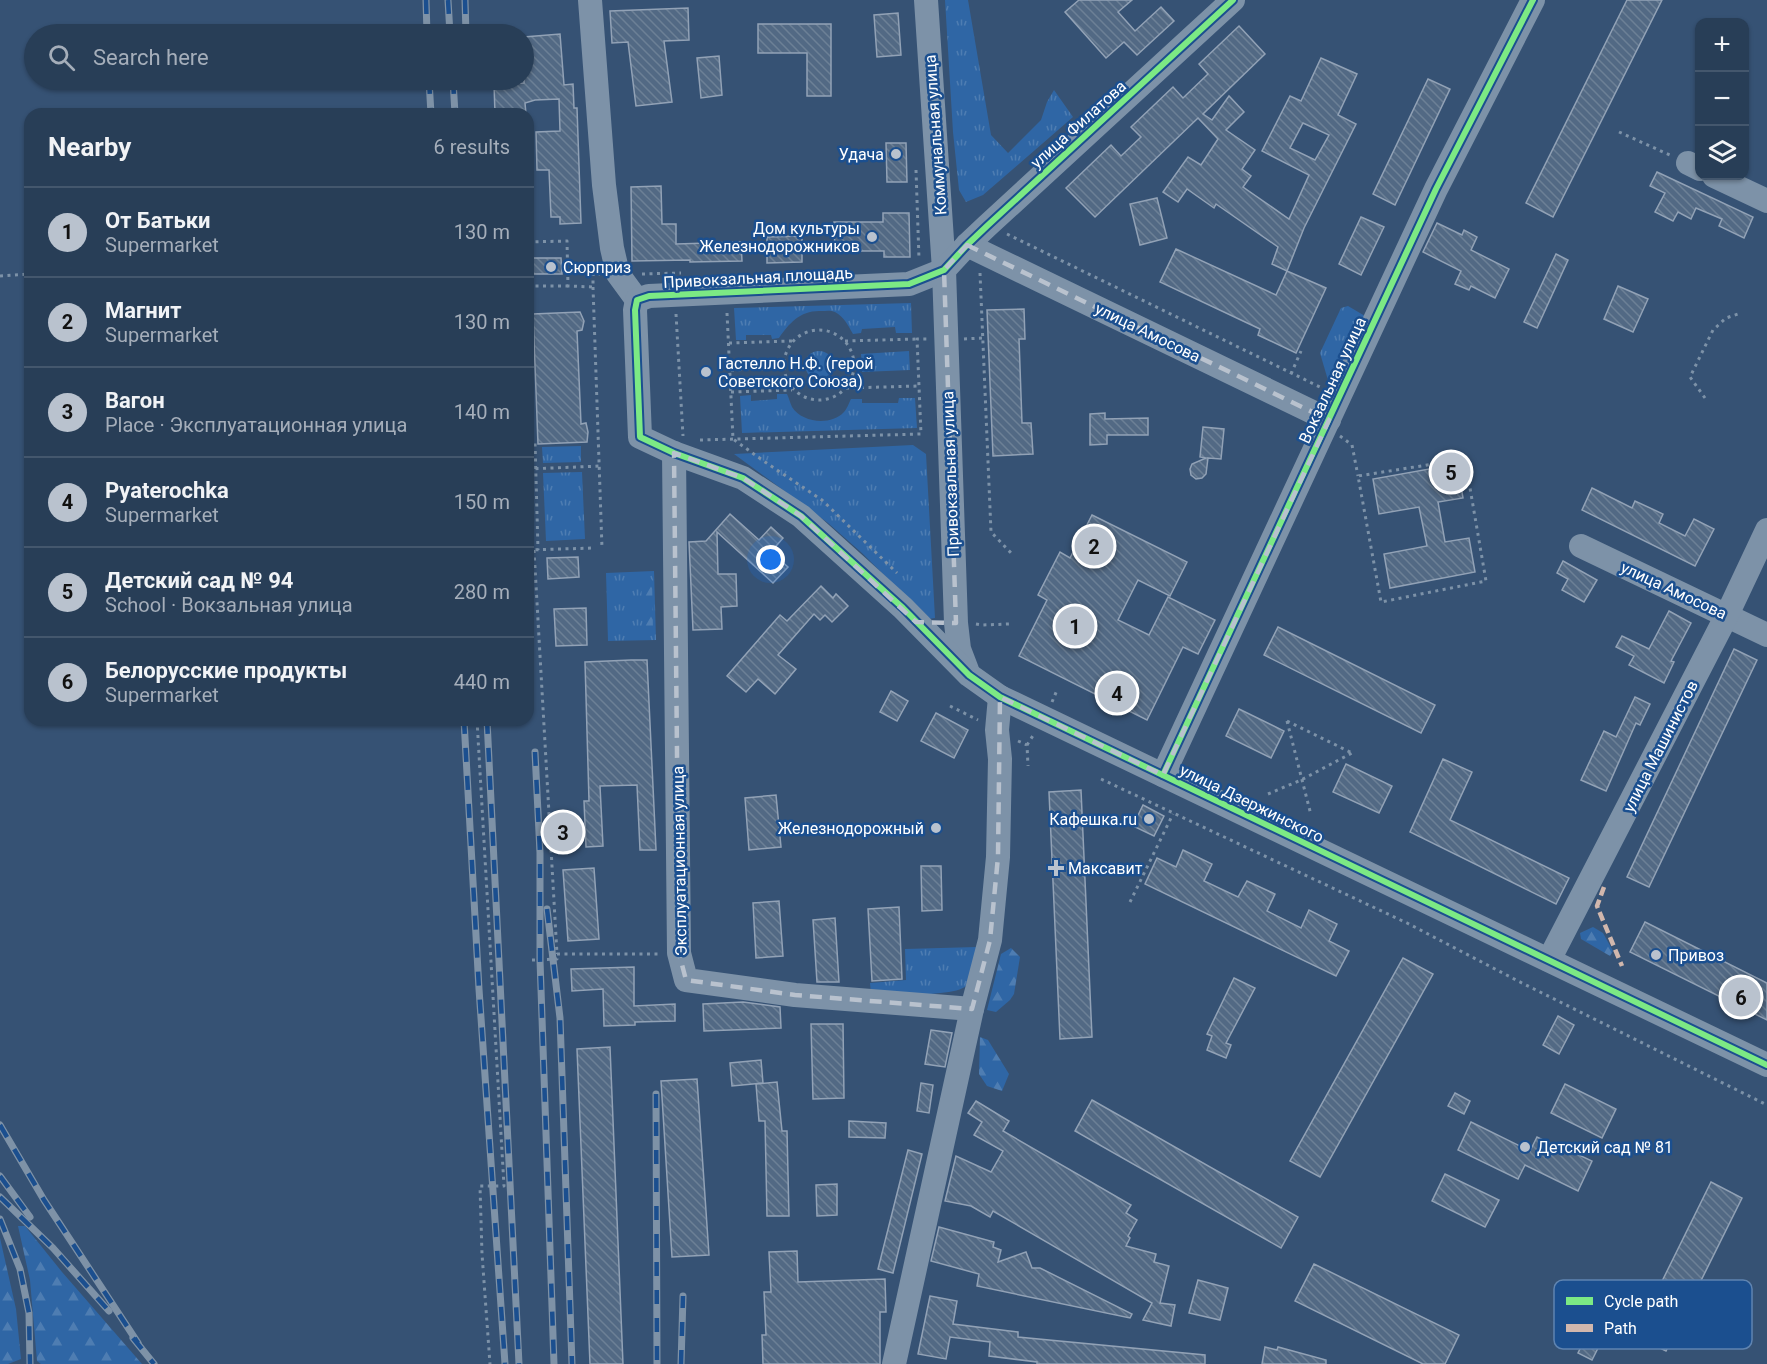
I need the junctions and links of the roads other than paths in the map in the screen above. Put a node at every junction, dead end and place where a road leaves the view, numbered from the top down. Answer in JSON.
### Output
{"nodes":[{"id":1,"x":590,"y":0,"type":"edge"},
{"id":2,"x":926,"y":0,"type":"edge"},
{"id":3,"x":1233,"y":0,"type":"edge"},
{"id":4,"x":1533,"y":0,"type":"edge"},
{"id":5,"x":1722,"y":180,"type":"edge"},
{"id":6,"x":1767,"y":201,"type":"edge"},
{"id":7,"x":976,"y":249,"type":"junction"},
{"id":8,"x":944,"y":270,"type":"junction"},
{"id":9,"x":638,"y":300,"type":"junction"},
{"id":10,"x":1327,"y":424,"type":"junction"},
{"id":11,"x":684,"y":445,"type":"junction"},
{"id":12,"x":1767,"y":530,"type":"edge"},
{"id":13,"x":1581,"y":546,"type":"dead end"},
{"id":14,"x":1727,"y":615,"type":"junction"},
{"id":15,"x":956,"y":620,"type":"junction"},
{"id":16,"x":916,"y":622,"type":"junction"},
{"id":17,"x":1767,"y":635,"type":"edge"},
{"id":18,"x":969,"y":675,"type":"junction"},
{"id":19,"x":1000,"y":697,"type":"junction"},
{"id":20,"x":1163,"y":775,"type":"junction"},
{"id":21,"x":1549,"y":960,"type":"junction"},
{"id":22,"x":972,"y":1009,"type":"junction"},
{"id":23,"x":1767,"y":1065,"type":"edge"},
{"id":24,"x":894,"y":1364,"type":"edge"}],
"edges":[{"from":1,"to":9,"type":"street"},
{"from":2,"to":8,"type":"street","name":"Коммунальная улица"},
{"from":3,"to":7,"type":"street","name":"улица Филатова"},
{"from":4,"to":10,"type":"street","name":"Вокзальная улица"},
{"from":5,"to":6,"type":"street"},
{"from":7,"to":8,"type":"street","name":"улица Филатова"},
{"from":7,"to":10,"type":"street","name":"улица Амосова"},
{"from":8,"to":9,"type":"street","name":"Привокзальная площадь"},
{"from":8,"to":15,"type":"street","name":"Привокзальная улица"},
{"from":9,"to":11,"type":"street","name":"улица Дзержинского"},
{"from":10,"to":20,"type":"street","name":"Вокзальная улица"},
{"from":11,"to":16,"type":"street","name":"улица Дзержинского"},
{"from":11,"to":22,"type":"street","name":"Эксплуатационная улица"},
{"from":12,"to":14,"type":"street","name":"улица Машинистов"},
{"from":13,"to":14,"type":"street","name":"улица Амосова"},
{"from":14,"to":17,"type":"street","name":"улица Амосова"},
{"from":14,"to":21,"type":"street","name":"улица Машинистов"},
{"from":15,"to":16,"type":"street"},
{"from":15,"to":18,"type":"street","name":"Привокзальная улица"},
{"from":16,"to":18,"type":"street","name":"улица Дзержинского"},
{"from":18,"to":19,"type":"street","name":"улица Дзержинского"},
{"from":19,"to":20,"type":"street","name":"улица Дзержинского"},
{"from":19,"to":22,"type":"street"},
{"from":20,"to":21,"type":"street","name":"улица Дзержинского"},
{"from":21,"to":23,"type":"street","name":"улица Дзержинского"},
{"from":22,"to":24,"type":"street"}]}
